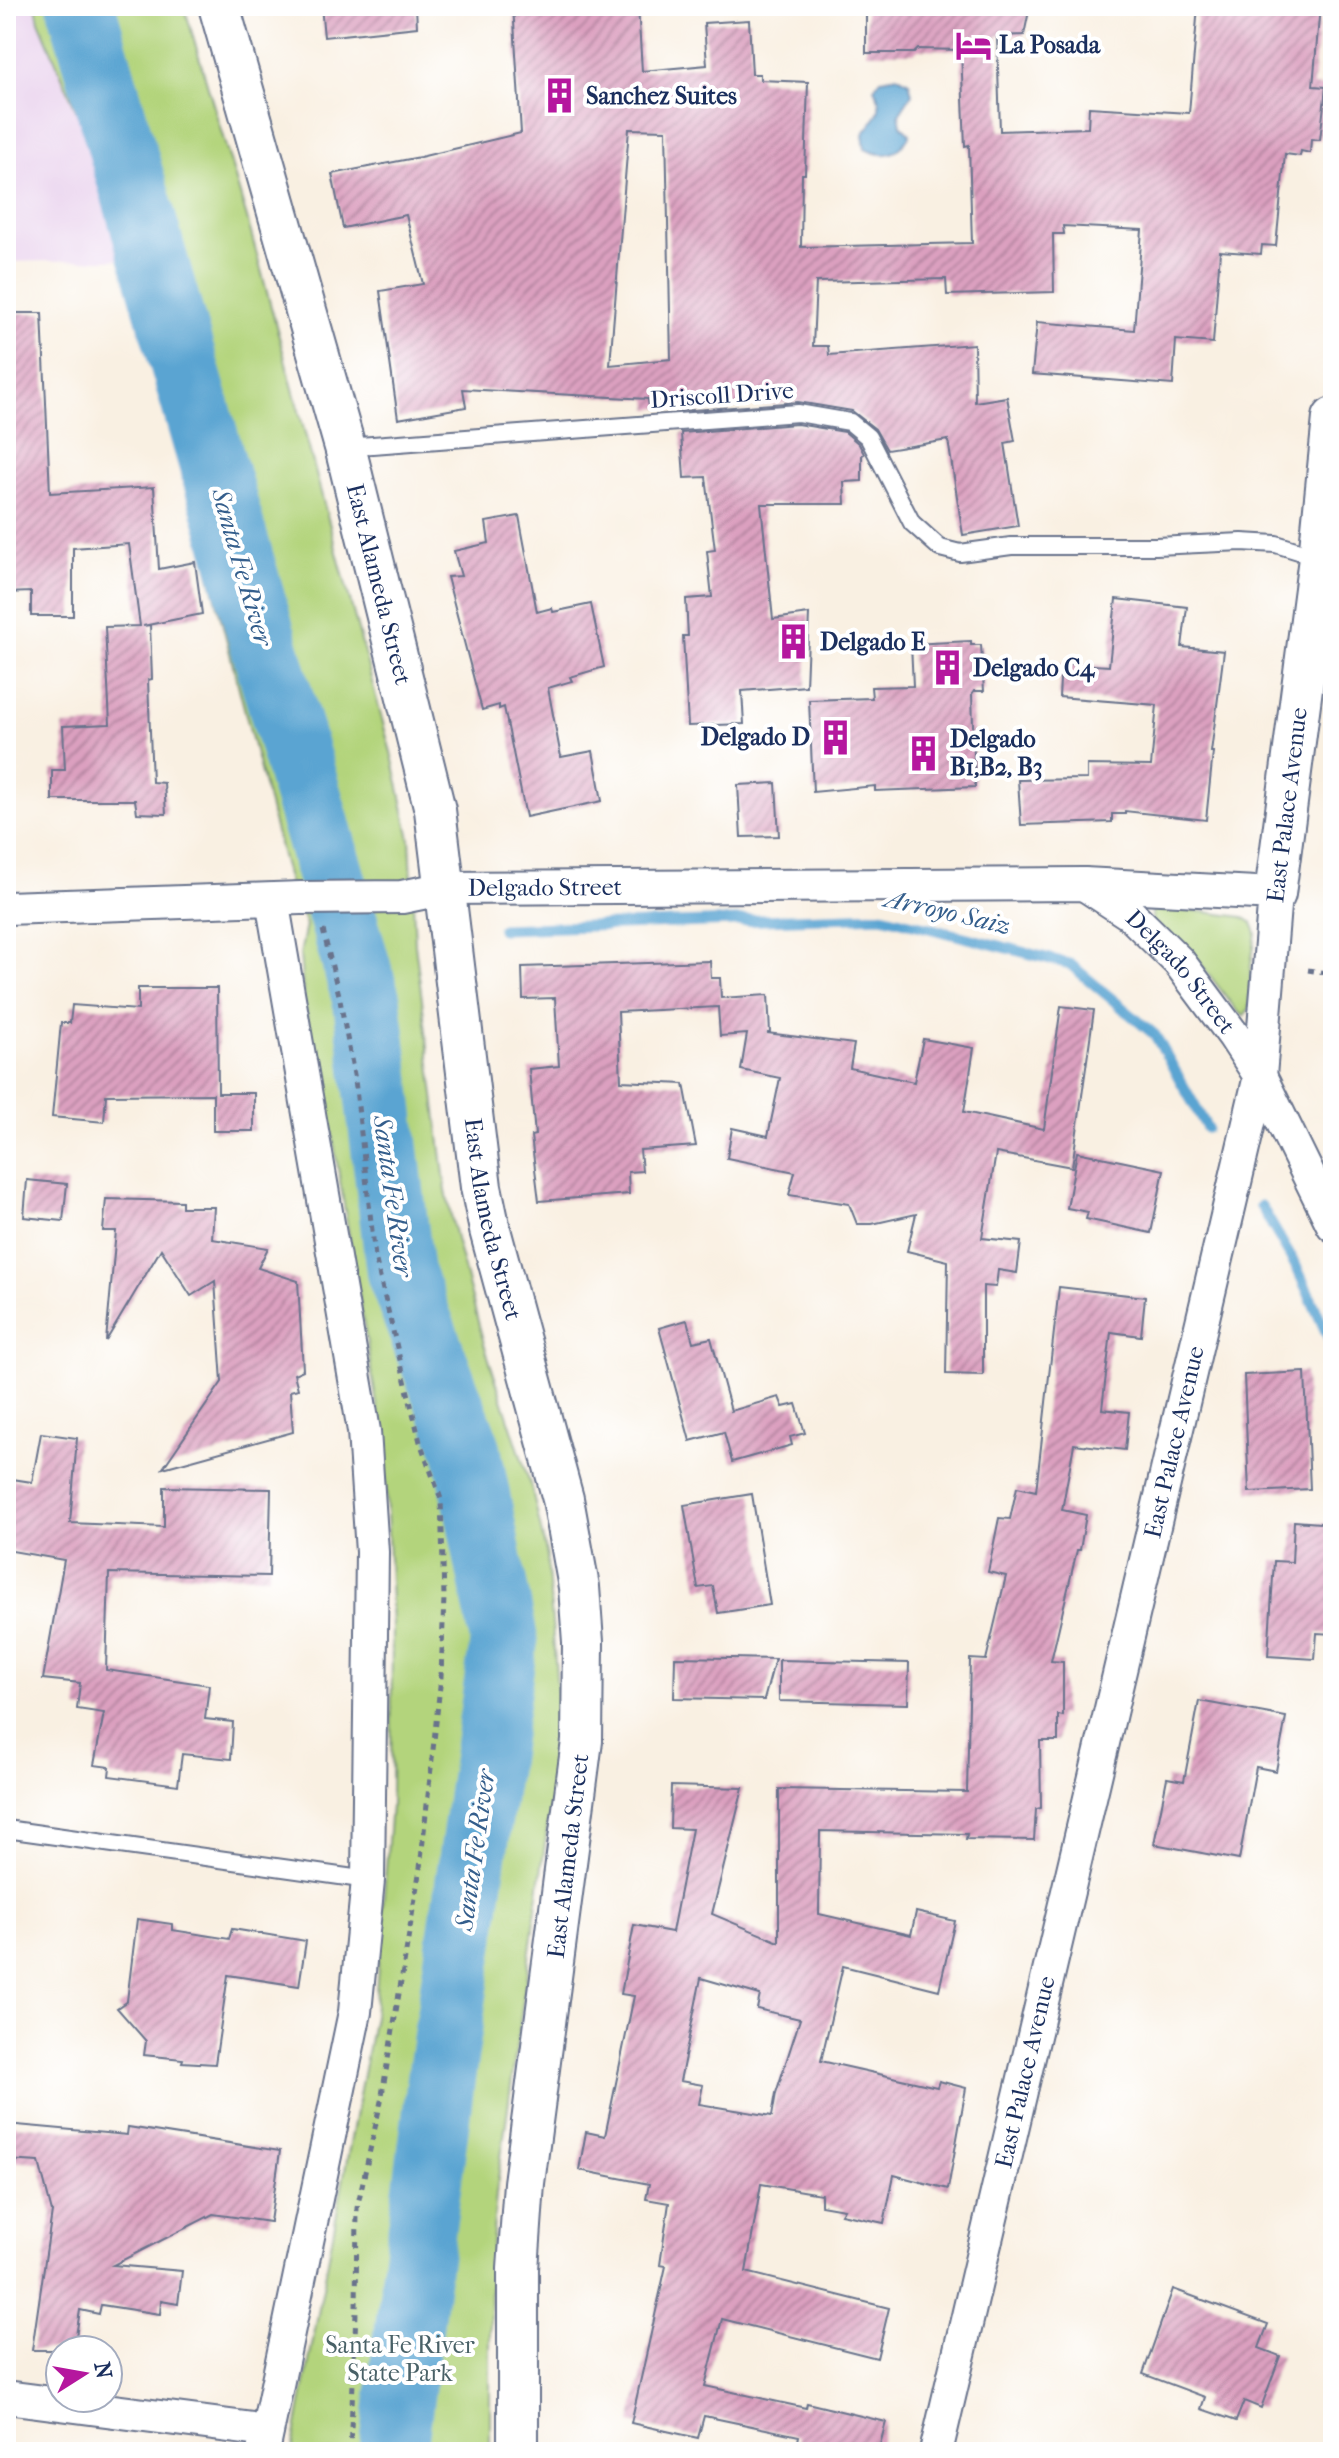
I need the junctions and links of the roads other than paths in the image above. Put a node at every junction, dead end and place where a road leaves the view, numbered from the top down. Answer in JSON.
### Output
{"nodes":[{"id":1,"x":219,"y":6,"type":"edge"},
{"id":2,"x":1333,"y":418,"type":"edge"},
{"id":3,"x":345,"y":447,"type":"junction"},
{"id":4,"x":1326,"y":561,"type":"edge"},
{"id":5,"x":1084,"y":884,"type":"junction"},
{"id":6,"x":446,"y":888,"type":"junction"},
{"id":7,"x":1275,"y":894,"type":"junction"},
{"id":8,"x":287,"y":899,"type":"junction"},
{"id":9,"x":6,"y":908,"type":"edge"},
{"id":10,"x":1260,"y":1076,"type":"junction"},
{"id":11,"x":1333,"y":1225,"type":"edge"},
{"id":12,"x":6,"y":1829,"type":"edge"},
{"id":13,"x":368,"y":1880,"type":"junction"},
{"id":14,"x":6,"y":2397,"type":"edge"},
{"id":15,"x":265,"y":2442,"type":"edge"},
{"id":16,"x":518,"y":2452,"type":"edge"},
{"id":17,"x":936,"y":2452,"type":"edge"}],
"edges":[{"from":1,"to":3,"type":"street","name":"East Alameda Street"},
{"from":2,"to":4,"type":"street","name":"East Palace Avenue"},
{"from":3,"to":4,"type":"lane","name":"Driscoll Drive"},
{"from":3,"to":6,"type":"street","name":"East Alameda Street"},
{"from":4,"to":7,"type":"street","name":"East Palace Avenue"},
{"from":5,"to":6,"type":"street","name":"Delgado Street"},
{"from":5,"to":7,"type":"street","name":"Delgado Street"},
{"from":5,"to":10,"type":"street","name":"Delgado Street"},
{"from":6,"to":8,"type":"street","name":"Delgado Street"},
{"from":6,"to":16,"type":"street","name":"East Alameda Street"},
{"from":7,"to":10,"type":"street","name":"East Palace Avenue"},
{"from":8,"to":9,"type":"street","name":"Delgado Street"},
{"from":8,"to":13,"type":"street"},
{"from":10,"to":11,"type":"street","name":"Delgado Street"},
{"from":10,"to":17,"type":"street","name":"East Palace Avenue"},
{"from":12,"to":13,"type":"lane"},
{"from":13,"to":15,"type":"street"},
{"from":14,"to":15,"type":"street"}]}
